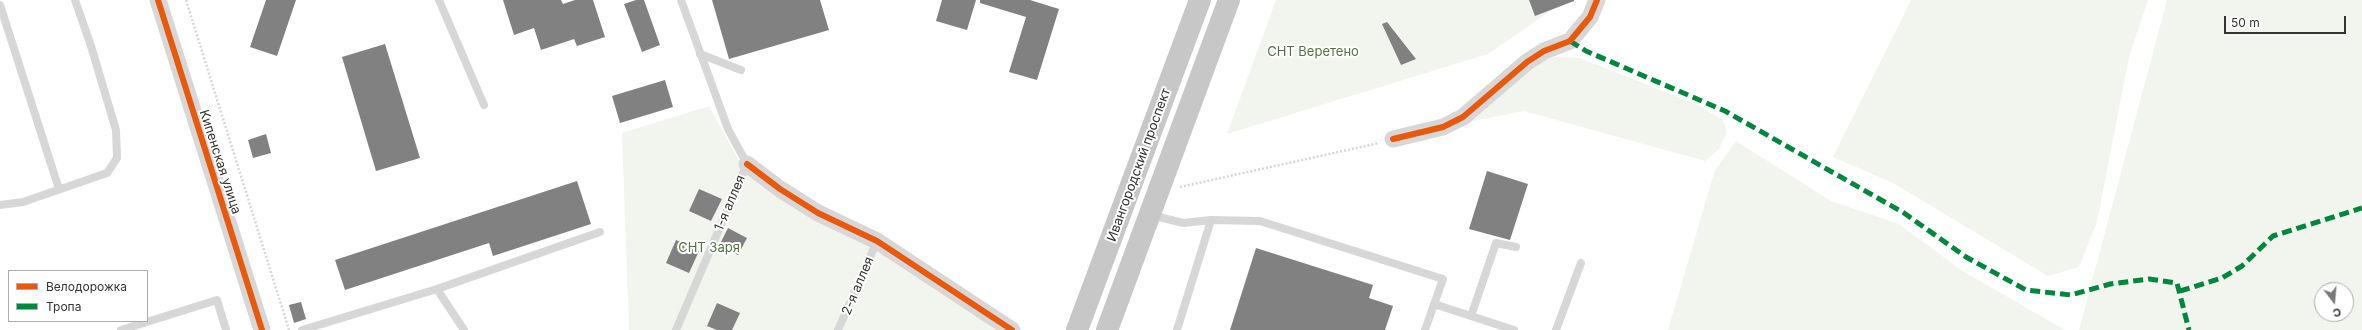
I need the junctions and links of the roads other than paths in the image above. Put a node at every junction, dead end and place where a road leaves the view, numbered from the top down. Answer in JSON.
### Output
{"nodes":[{"id":1,"x":75,"y":0,"type":"edge"},
{"id":2,"x":158,"y":0,"type":"edge"},
{"id":3,"x":439,"y":0,"type":"edge"},
{"id":4,"x":681,"y":0,"type":"edge"},
{"id":5,"x":1200,"y":0,"type":"edge"},
{"id":6,"x":1229,"y":0,"type":"edge"},
{"id":7,"x":1596,"y":0,"type":"edge"},
{"id":8,"x":0,"y":5,"type":"edge"},
{"id":9,"x":700,"y":54,"type":"junction"},
{"id":10,"x":741,"y":70,"type":"dead end"},
{"id":11,"x":484,"y":105,"type":"dead end"},
{"id":12,"x":1393,"y":139,"type":"road end"},
{"id":13,"x":747,"y":164,"type":"junction"},
{"id":14,"x":59,"y":189,"type":"junction"},
{"id":15,"x":0,"y":205,"type":"edge"},
{"id":16,"x":1150,"y":215,"type":"junction"},
{"id":17,"x":1211,"y":220,"type":"junction"},
{"id":18,"x":600,"y":232,"type":"dead end"},
{"id":19,"x":877,"y":241,"type":"junction"},
{"id":20,"x":1516,"y":247,"type":"dead end"},
{"id":21,"x":1581,"y":263,"type":"dead end"},
{"id":22,"x":437,"y":289,"type":"junction"},
{"id":23,"x":1434,"y":304,"type":"junction"},
{"id":24,"x":1471,"y":316,"type":"junction"},
{"id":25,"x":147,"y":322,"type":"edge"},
{"id":26,"x":148,"y":322,"type":"edge"},
{"id":27,"x":122,"y":330,"type":"edge"},
{"id":28,"x":226,"y":330,"type":"edge"},
{"id":29,"x":262,"y":330,"type":"edge"},
{"id":30,"x":302,"y":330,"type":"edge"},
{"id":31,"x":464,"y":330,"type":"edge"},
{"id":32,"x":676,"y":330,"type":"edge"},
{"id":33,"x":838,"y":330,"type":"edge"},
{"id":34,"x":1012,"y":330,"type":"edge"},
{"id":35,"x":1077,"y":330,"type":"edge"},
{"id":36,"x":1107,"y":330,"type":"edge"},
{"id":37,"x":1177,"y":330,"type":"edge"},
{"id":38,"x":1426,"y":330,"type":"edge"},
{"id":39,"x":1514,"y":330,"type":"edge"},
{"id":40,"x":1556,"y":330,"type":"edge"}],
"edges":[{"from":1,"to":14,"type":"lane"},
{"from":2,"to":29,"type":"street","name":"Кипенская улица"},
{"from":3,"to":11,"type":"lane"},
{"from":4,"to":9,"type":"lane"},
{"from":5,"to":35,"type":"highway","name":"Ивангородский проспект"},
{"from":6,"to":16,"type":"highway","name":"Ивангородский проспект"},
{"from":7,"to":12,"type":"street"},
{"from":8,"to":14,"type":"lane"},
{"from":9,"to":10,"type":"lane"},
{"from":9,"to":13,"type":"lane"},
{"from":13,"to":19,"type":"street"},
{"from":13,"to":32,"type":"lane","name":"1-я аллея"},
{"from":14,"to":15,"type":"lane"},
{"from":16,"to":17,"type":"lane"},
{"from":16,"to":36,"type":"highway","name":"Ивангородский проспект"},
{"from":17,"to":23,"type":"lane"},
{"from":17,"to":37,"type":"lane"},
{"from":18,"to":22,"type":"lane"},
{"from":19,"to":33,"type":"lane","name":"2-я аллея"},
{"from":19,"to":34,"type":"street"},
{"from":20,"to":24,"type":"lane"},
{"from":21,"to":40,"type":"lane"},
{"from":22,"to":30,"type":"lane"},
{"from":22,"to":31,"type":"lane"},
{"from":23,"to":24,"type":"lane"},
{"from":23,"to":38,"type":"lane"},
{"from":24,"to":39,"type":"lane"},
{"from":25,"to":27,"type":"lane"},
{"from":26,"to":28,"type":"lane"}]}
